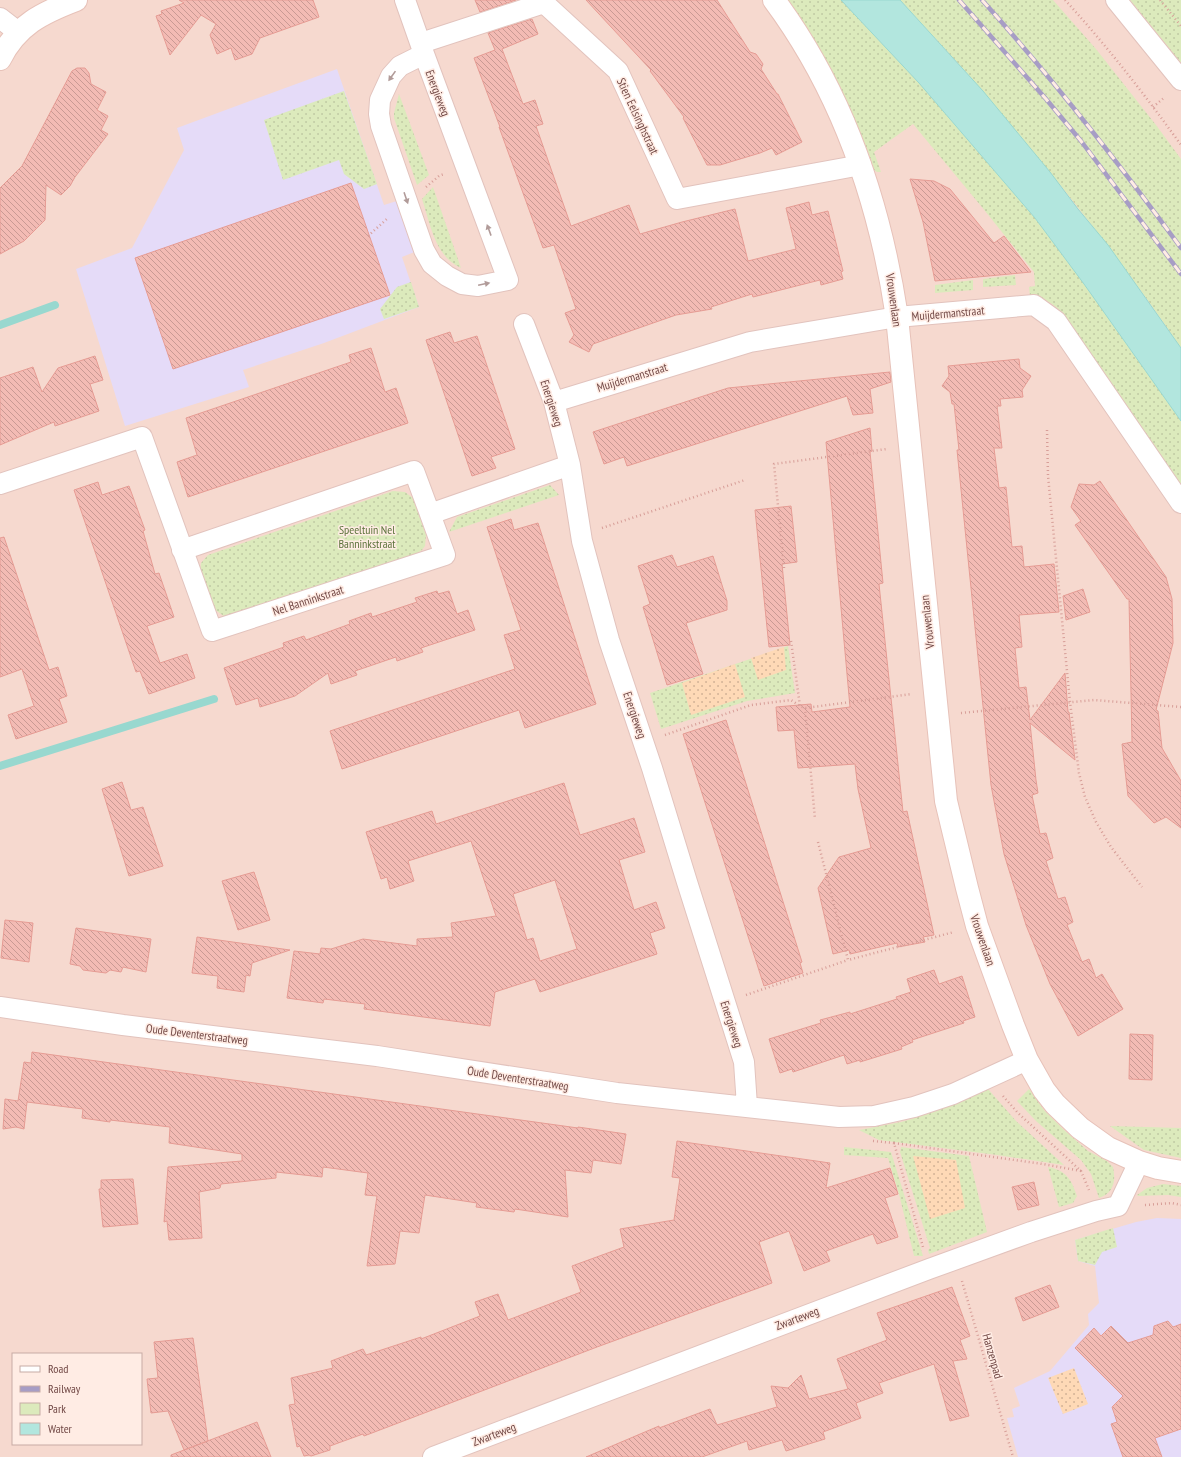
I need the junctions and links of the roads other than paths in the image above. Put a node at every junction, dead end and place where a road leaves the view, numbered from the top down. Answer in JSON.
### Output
{"nodes":[{"id":1,"x":76,"y":0,"type":"edge"},
{"id":2,"x":405,"y":0,"type":"edge"},
{"id":3,"x":774,"y":0,"type":"edge"},
{"id":4,"x":1116,"y":0,"type":"edge"},
{"id":5,"x":0,"y":18,"type":"edge"},
{"id":6,"x":18,"y":32,"type":"junction"},
{"id":7,"x":422,"y":49,"type":"junction"},
{"id":8,"x":0,"y":59,"type":"edge"},
{"id":9,"x":1181,"y":80,"type":"edge"},
{"id":10,"x":861,"y":165,"type":"junction"},
{"id":11,"x":897,"y":317,"type":"junction"},
{"id":12,"x":524,"y":324,"type":"dead end"},
{"id":13,"x":554,"y":402,"type":"junction"},
{"id":14,"x":570,"y":465,"type":"junction"},
{"id":15,"x":0,"y":484,"type":"edge"},
{"id":16,"x":1181,"y":503,"type":"edge"},
{"id":17,"x":430,"y":514,"type":"junction"},
{"id":18,"x":182,"y":550,"type":"junction"},
{"id":19,"x":0,"y":1007,"type":"edge"},
{"id":20,"x":1027,"y":1060,"type":"junction"},
{"id":21,"x":747,"y":1106,"type":"junction"},
{"id":22,"x":1139,"y":1162,"type":"junction"},
{"id":23,"x":1181,"y":1172,"type":"edge"},
{"id":24,"x":433,"y":1457,"type":"edge"}],
"edges":[{"from":1,"to":6,"type":"street"},
{"from":2,"to":7,"type":"street","name":"Energieweg"},
{"from":3,"to":10,"type":"street","name":"Vrouwenlaan"},
{"from":4,"to":9,"type":"street"},
{"from":5,"to":6,"type":"street"},
{"from":6,"to":8,"type":"street"},
{"from":7,"to":7,"type":"street","name":"Energieweg","one_way":true},
{"from":7,"to":10,"type":"street","name":"Stien Eelsinghstraat"},
{"from":10,"to":11,"type":"street","name":"Vrouwenlaan"},
{"from":11,"to":13,"type":"street","name":"Muijdermanstraat"},
{"from":11,"to":16,"type":"street","name":"Muijdermanstraat"},
{"from":11,"to":20,"type":"street","name":"Vrouwenlaan"},
{"from":12,"to":13,"type":"street","name":"Energieweg"},
{"from":13,"to":14,"type":"street","name":"Energieweg"},
{"from":14,"to":17,"type":"street"},
{"from":14,"to":21,"type":"street","name":"Energieweg"},
{"from":15,"to":18,"type":"street","name":"Nel Banninkstraat"},
{"from":17,"to":18,"type":"street","name":"Nel Banninkstraat"},
{"from":17,"to":18,"type":"street","name":"Nel Banninkstraat"},
{"from":19,"to":21,"type":"street","name":"Oude Deventerstraatweg"},
{"from":20,"to":21,"type":"street","name":"Oude Deventerstraatweg"},
{"from":20,"to":22,"type":"street","name":"Vrouwenlaan"},
{"from":22,"to":23,"type":"street","name":"Vrouwenlaan"},
{"from":22,"to":24,"type":"street","name":"Zwarteweg"}]}
